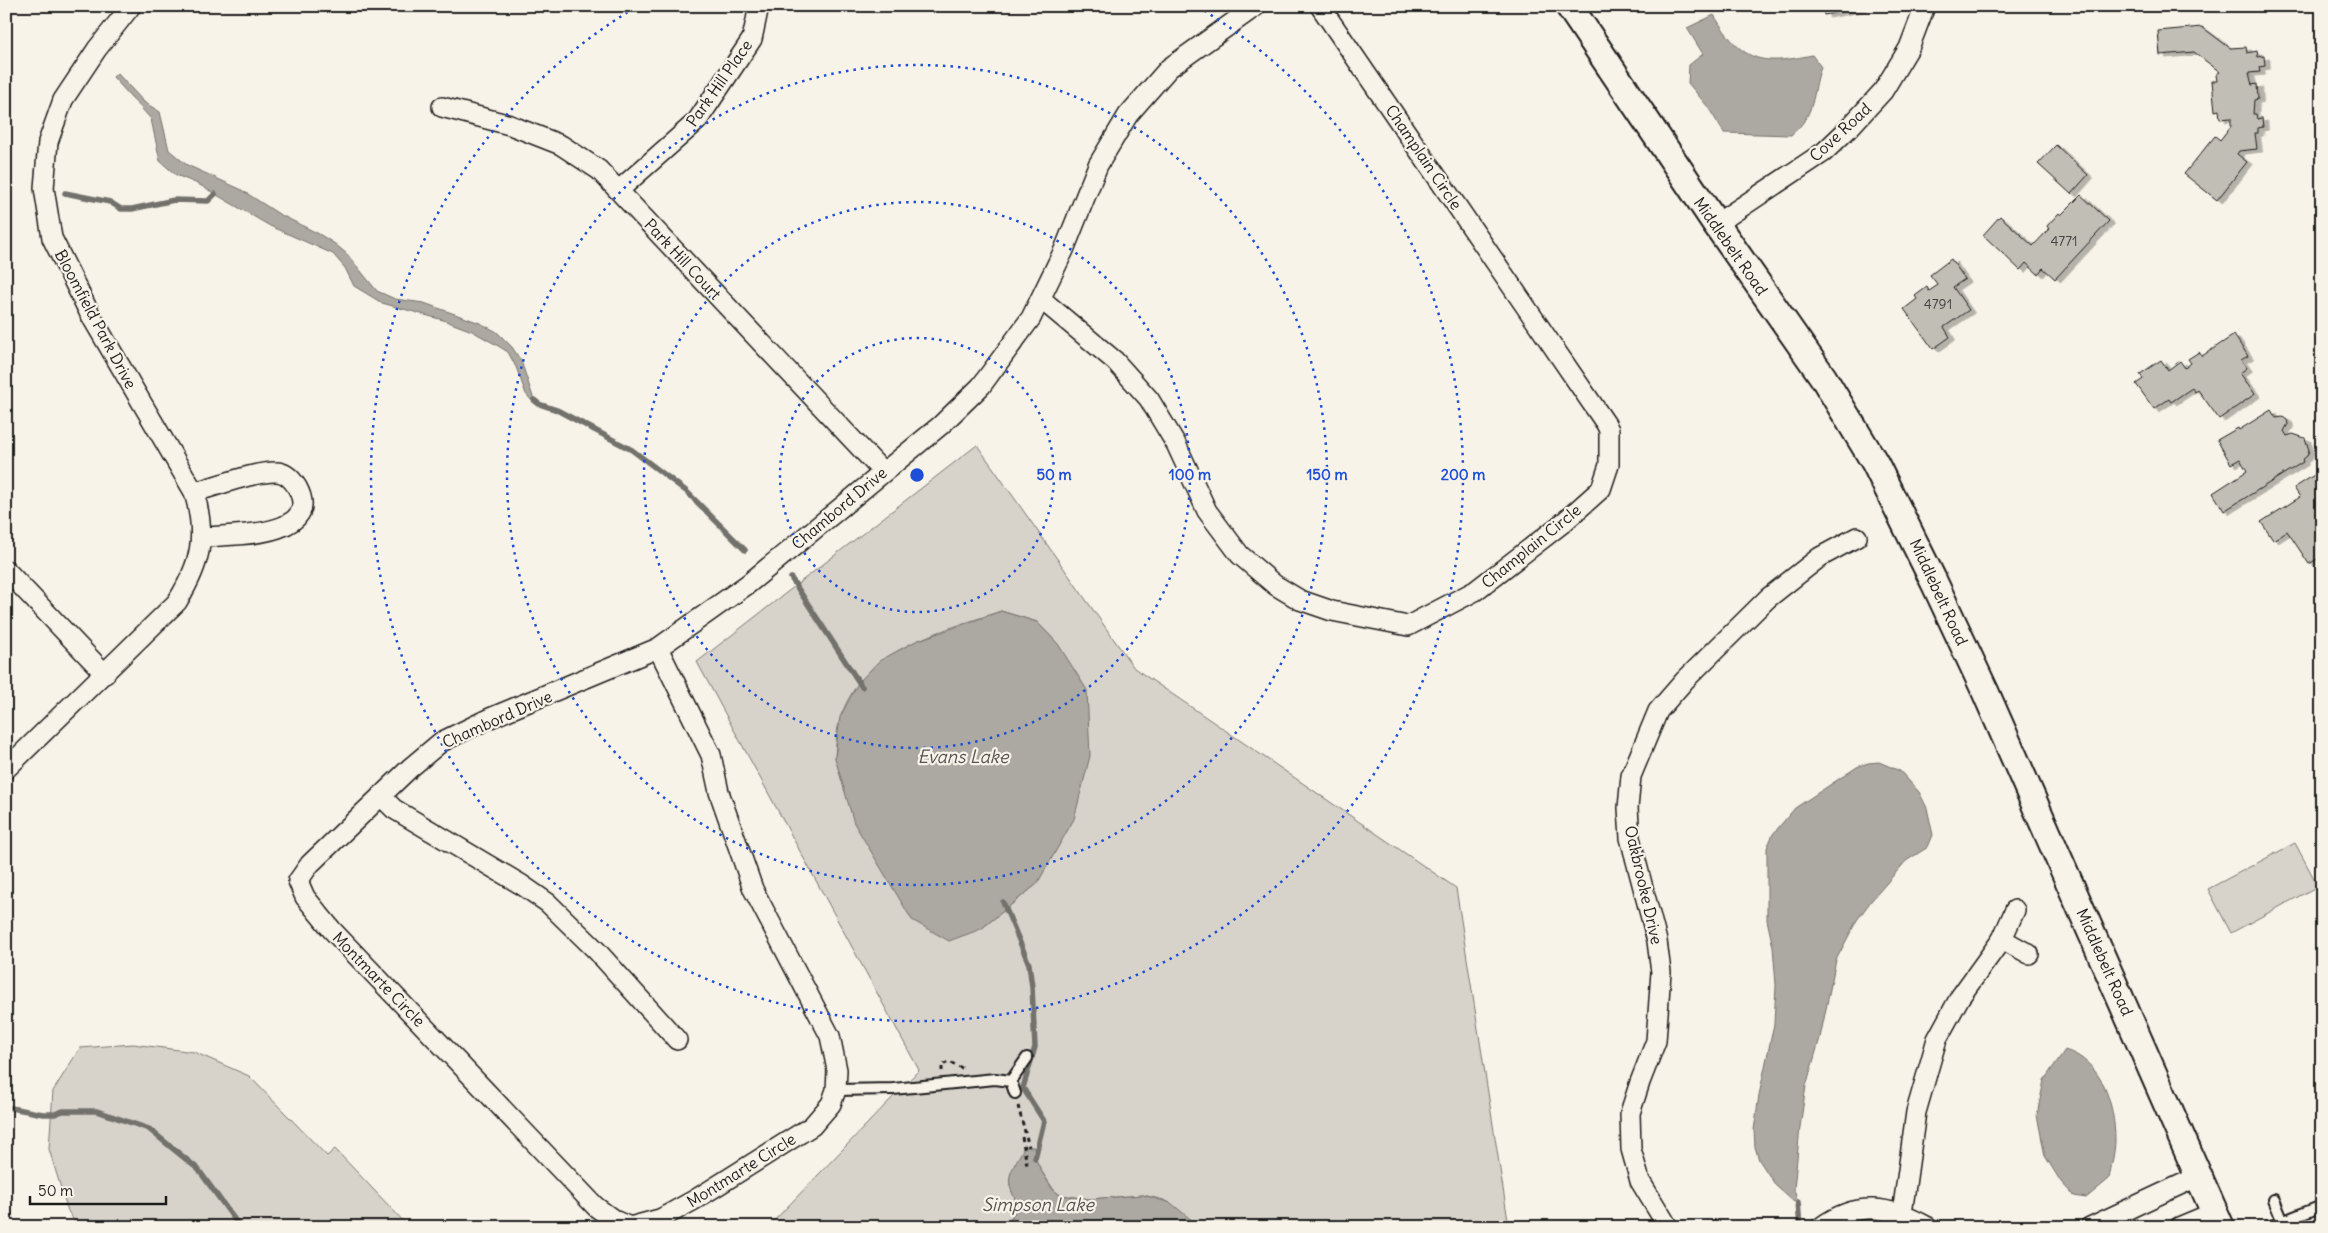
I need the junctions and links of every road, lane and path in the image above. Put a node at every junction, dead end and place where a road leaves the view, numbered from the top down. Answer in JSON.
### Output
{"nodes":[{"id":1,"x":131,"y":6,"type":"edge"},
{"id":2,"x":759,"y":6,"type":"edge"},
{"id":3,"x":1256,"y":6,"type":"edge"},
{"id":4,"x":1320,"y":6,"type":"edge"},
{"id":5,"x":1569,"y":6,"type":"edge"},
{"id":6,"x":1925,"y":6,"type":"edge"},
{"id":7,"x":442,"y":107,"type":"dead end"},
{"id":8,"x":619,"y":190,"type":"junction"},
{"id":9,"x":1716,"y":224,"type":"junction"},
{"id":10,"x":1041,"y":299,"type":"junction"},
{"id":11,"x":883,"y":472,"type":"junction"},
{"id":12,"x":194,"y":492,"type":"junction"},
{"id":13,"x":202,"y":537,"type":"junction"},
{"id":14,"x":1856,"y":537,"type":"dead end"},
{"id":15,"x":6,"y":570,"type":"edge"},
{"id":16,"x":658,"y":648,"type":"junction"},
{"id":17,"x":105,"y":674,"type":"junction"},
{"id":18,"x":6,"y":769,"type":"edge"},
{"id":19,"x":381,"y":796,"type":"junction"},
{"id":20,"x":298,"y":881,"type":"joint"},
{"id":21,"x":2015,"y":910,"type":"dead end"},
{"id":22,"x":2002,"y":939,"type":"junction"},
{"id":23,"x":2029,"y":954,"type":"dead end"},
{"id":24,"x":677,"y":1040,"type":"dead end"},
{"id":25,"x":1027,"y":1058,"type":"dead end"},
{"id":26,"x":1011,"y":1082,"type":"junction"},
{"id":27,"x":836,"y":1090,"type":"junction"},
{"id":28,"x":1015,"y":1093,"type":"joint"},
{"id":29,"x":1022,"y":1137,"type":"dead end"},
{"id":30,"x":1029,"y":1147,"type":"dead end"},
{"id":31,"x":1027,"y":1165,"type":"dead end"},
{"id":32,"x":2199,"y":1176,"type":"junction"},
{"id":33,"x":2274,"y":1200,"type":"dead end"},
{"id":34,"x":2322,"y":1206,"type":"edge"},
{"id":35,"x":1902,"y":1214,"type":"junction"},
{"id":36,"x":2218,"y":1220,"type":"edge"},
{"id":37,"x":2284,"y":1224,"type":"edge"},
{"id":38,"x":1668,"y":1227,"type":"edge"},
{"id":39,"x":1821,"y":1227,"type":"edge"},
{"id":40,"x":1928,"y":1227,"type":"edge"},
{"id":41,"x":2090,"y":1227,"type":"edge"},
{"id":42,"x":2179,"y":1227,"type":"edge"},
{"id":43,"x":2269,"y":1227,"type":"edge"}],
"edges":[{"from":1,"to":12,"type":"street","name":"Bloomfield Park Drive"},
{"from":2,"to":8,"type":"street","name":"Park Hill Place"},
{"from":3,"to":10,"type":"street","name":"Chambord Drive"},
{"from":4,"to":10,"type":"street","name":"Champlain Circle"},
{"from":5,"to":9,"type":"street","name":"Middlebelt Road"},
{"from":6,"to":9,"type":"street","name":"Cove Road"},
{"from":7,"to":8,"type":"street","name":"Park Hill Court"},
{"from":8,"to":11,"type":"street","name":"Park Hill Court"},
{"from":9,"to":32,"type":"street","name":"Middlebelt Road"},
{"from":10,"to":11,"type":"street","name":"Chambord Drive"},
{"from":11,"to":16,"type":"street","name":"Chambord Drive"},
{"from":12,"to":13,"type":"street","name":"Bloomfield Park Drive"},
{"from":12,"to":13,"type":"street"},
{"from":13,"to":17,"type":"street","name":"Bloomfield Park Drive"},
{"from":14,"to":38,"type":"street","name":"Oakbrooke Drive"},
{"from":15,"to":17,"type":"street"},
{"from":16,"to":19,"type":"street","name":"Chambord Drive"},
{"from":16,"to":27,"type":"street","name":"Montmarte Circle"},
{"from":17,"to":18,"type":"street","name":"Bloomfield Park Drive"},
{"from":19,"to":20,"type":"street","name":"Chambord Drive"},
{"from":19,"to":24,"type":"street"},
{"from":20,"to":27,"type":"street","name":"Montmarte Circle"},
{"from":21,"to":22,"type":"street"},
{"from":22,"to":23,"type":"street"},
{"from":22,"to":35,"type":"street"},
{"from":25,"to":26,"type":"lane"},
{"from":26,"to":27,"type":"lane"},
{"from":26,"to":28,"type":"lane"},
{"from":28,"to":30,"type":"path"},
{"from":29,"to":31,"type":"path"},
{"from":32,"to":36,"type":"street","name":"Middlebelt Road"},
{"from":32,"to":41,"type":"street"},
{"from":33,"to":37,"type":"lane"},
{"from":34,"to":37,"type":"lane"},
{"from":35,"to":39,"type":"street"},
{"from":35,"to":40,"type":"street"},
{"from":36,"to":42,"type":"street"},
{"from":37,"to":43,"type":"lane"}]}
